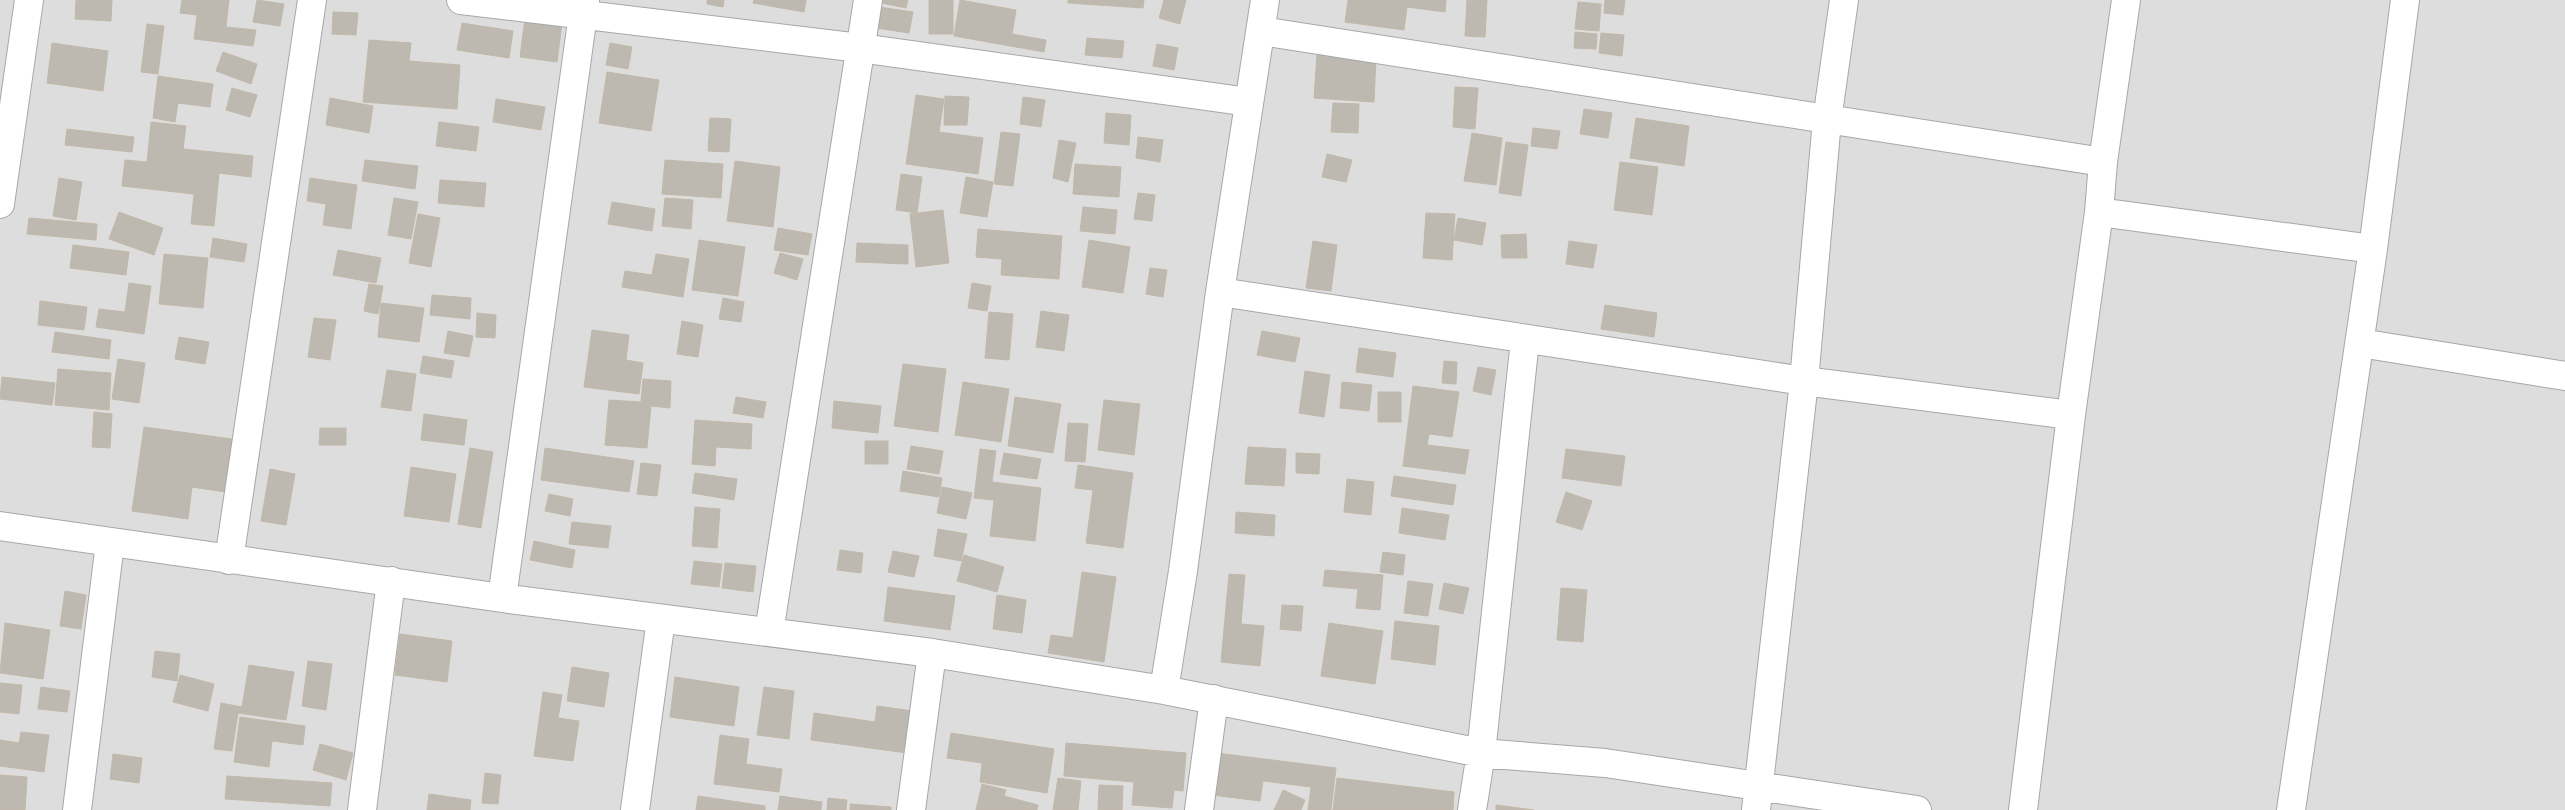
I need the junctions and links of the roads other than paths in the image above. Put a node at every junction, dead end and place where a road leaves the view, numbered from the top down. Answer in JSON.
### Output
{"nodes":[{"id":1,"x":29,"y":0,"type":"edge"},
{"id":2,"x":312,"y":0,"type":"edge"},
{"id":3,"x":461,"y":0,"type":"edge"},
{"id":4,"x":868,"y":0,"type":"edge"},
{"id":5,"x":1265,"y":0,"type":"edge"},
{"id":6,"x":1844,"y":0,"type":"edge"},
{"id":7,"x":2126,"y":0,"type":"edge"},
{"id":8,"x":2405,"y":0,"type":"edge"},
{"id":9,"x":584,"y":8,"type":"edge"},
{"id":10,"x":1261,"y":31,"type":"junction"},
{"id":11,"x":860,"y":48,"type":"junction"},
{"id":12,"x":1249,"y":102,"type":"junction"},
{"id":13,"x":1827,"y":120,"type":"junction"},
{"id":14,"x":2103,"y":162,"type":"junction"},
{"id":15,"x":0,"y":204,"type":"edge"},
{"id":16,"x":2099,"y":212,"type":"junction"},
{"id":17,"x":2373,"y":249,"type":"junction"},
{"id":18,"x":1220,"y":292,"type":"junction"},
{"id":19,"x":1524,"y":340,"type":"junction"},
{"id":20,"x":2360,"y":343,"type":"junction"},
{"id":21,"x":2565,"y":376,"type":"edge"},
{"id":22,"x":1804,"y":381,"type":"junction"},
{"id":23,"x":2071,"y":415,"type":"junction"},
{"id":24,"x":0,"y":526,"type":"edge"},
{"id":25,"x":110,"y":543,"type":"junction"},
{"id":26,"x":228,"y":560,"type":"junction"},
{"id":27,"x":391,"y":581,"type":"junction"},
{"id":28,"x":502,"y":598,"type":"junction"},
{"id":29,"x":661,"y":619,"type":"junction"},
{"id":30,"x":769,"y":632,"type":"junction"},
{"id":31,"x":932,"y":653,"type":"junction"},
{"id":32,"x":1164,"y":690,"type":"junction"},
{"id":33,"x":1214,"y":699,"type":"junction"},
{"id":34,"x":1481,"y":753,"type":"junction"},
{"id":35,"x":1758,"y":799,"type":"edge"},
{"id":36,"x":78,"y":810,"type":"edge"},
{"id":37,"x":362,"y":810,"type":"edge"},
{"id":38,"x":635,"y":810,"type":"edge"},
{"id":39,"x":911,"y":810,"type":"edge"},
{"id":40,"x":1199,"y":810,"type":"edge"},
{"id":41,"x":1472,"y":810,"type":"edge"},
{"id":42,"x":1917,"y":810,"type":"edge"},
{"id":43,"x":2023,"y":810,"type":"edge"},
{"id":44,"x":2291,"y":810,"type":"edge"}],
"edges":[{"from":1,"to":15,"type":"street"},
{"from":2,"to":26,"type":"street"},
{"from":3,"to":9,"type":"street"},
{"from":4,"to":11,"type":"street"},
{"from":5,"to":10,"type":"street"},
{"from":6,"to":13,"type":"street"},
{"from":7,"to":14,"type":"street"},
{"from":8,"to":17,"type":"street"},
{"from":9,"to":11,"type":"street"},
{"from":9,"to":28,"type":"street"},
{"from":10,"to":12,"type":"street"},
{"from":10,"to":13,"type":"street"},
{"from":11,"to":12,"type":"street"},
{"from":11,"to":30,"type":"street"},
{"from":12,"to":18,"type":"street"},
{"from":13,"to":14,"type":"street"},
{"from":13,"to":22,"type":"street"},
{"from":14,"to":16,"type":"street"},
{"from":16,"to":17,"type":"street"},
{"from":16,"to":23,"type":"street"},
{"from":17,"to":20,"type":"street"},
{"from":18,"to":19,"type":"street"},
{"from":18,"to":32,"type":"street"},
{"from":19,"to":22,"type":"street"},
{"from":19,"to":34,"type":"street"},
{"from":20,"to":21,"type":"street"},
{"from":20,"to":44,"type":"street"},
{"from":22,"to":23,"type":"street"},
{"from":22,"to":35,"type":"street"},
{"from":23,"to":43,"type":"street"},
{"from":24,"to":25,"type":"street"},
{"from":25,"to":26,"type":"street"},
{"from":25,"to":36,"type":"street"},
{"from":26,"to":27,"type":"street"},
{"from":27,"to":28,"type":"street"},
{"from":27,"to":37,"type":"street"},
{"from":28,"to":29,"type":"street"},
{"from":29,"to":30,"type":"street"},
{"from":29,"to":38,"type":"street"},
{"from":30,"to":31,"type":"street"},
{"from":31,"to":32,"type":"street"},
{"from":31,"to":39,"type":"street"},
{"from":32,"to":33,"type":"street"},
{"from":33,"to":34,"type":"street"},
{"from":33,"to":40,"type":"street"},
{"from":34,"to":35,"type":"street"},
{"from":34,"to":41,"type":"street"},
{"from":35,"to":42,"type":"street"}]}
